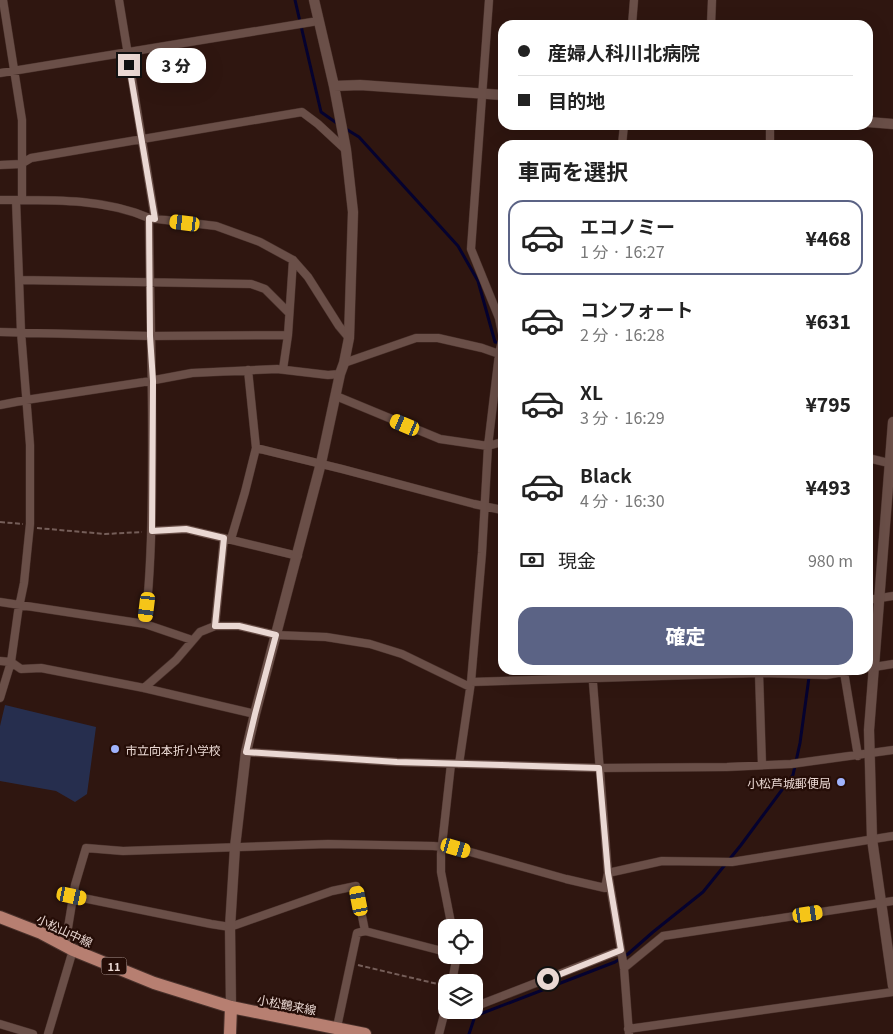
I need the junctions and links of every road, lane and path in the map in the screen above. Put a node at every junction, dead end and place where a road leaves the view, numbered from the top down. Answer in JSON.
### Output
{"nodes":[{"id":1,"x":3,"y":0,"type":"edge"},
{"id":2,"x":119,"y":0,"type":"edge"},
{"id":3,"x":314,"y":0,"type":"edge"},
{"id":4,"x":319,"y":0,"type":"edge"},
{"id":5,"x":489,"y":0,"type":"edge"},
{"id":6,"x":634,"y":0,"type":"edge"},
{"id":7,"x":712,"y":0,"type":"edge"},
{"id":8,"x":632,"y":20,"type":"edge"},
{"id":9,"x":710,"y":20,"type":"edge"},
{"id":10,"x":314,"y":22,"type":"junction"},
{"id":11,"x":127,"y":52,"type":"junction"},
{"id":12,"x":14,"y":71,"type":"junction"},
{"id":13,"x":0,"y":73,"type":"edge"},
{"id":14,"x":334,"y":86,"type":"junction"},
{"id":15,"x":482,"y":94,"type":"junction"},
{"id":16,"x":498,"y":95,"type":"edge"},
{"id":17,"x":873,"y":122,"type":"edge"},
{"id":18,"x":893,"y":124,"type":"edge"},
{"id":19,"x":141,"y":140,"type":"junction"},
{"id":20,"x":346,"y":150,"type":"junction"},
{"id":21,"x":21,"y":164,"type":"junction"},
{"id":22,"x":0,"y":165,"type":"edge"},
{"id":23,"x":0,"y":200,"type":"edge"},
{"id":24,"x":19,"y":200,"type":"junction"},
{"id":25,"x":152,"y":218,"type":"junction"},
{"id":26,"x":293,"y":260,"type":"junction"},
{"id":27,"x":19,"y":280,"type":"junction"},
{"id":28,"x":150,"y":283,"type":"junction"},
{"id":29,"x":289,"y":313,"type":"junction"},
{"id":30,"x":498,"y":316,"type":"edge"},
{"id":31,"x":0,"y":332,"type":"edge"},
{"id":32,"x":21,"y":332,"type":"junction"},
{"id":33,"x":288,"y":335,"type":"junction"},
{"id":34,"x":150,"y":336,"type":"junction"},
{"id":35,"x":349,"y":338,"type":"junction"},
{"id":36,"x":498,"y":350,"type":"edge"},
{"id":37,"x":344,"y":363,"type":"junction"},
{"id":38,"x":283,"y":369,"type":"junction"},
{"id":39,"x":248,"y":370,"type":"junction"},
{"id":40,"x":498,"y":372,"type":"edge"},
{"id":41,"x":340,"y":374,"type":"junction"},
{"id":42,"x":153,"y":381,"type":"junction"},
{"id":43,"x":336,"y":396,"type":"junction"},
{"id":44,"x":26,"y":400,"type":"junction"},
{"id":45,"x":0,"y":405,"type":"edge"},
{"id":46,"x":893,"y":422,"type":"edge"},
{"id":47,"x":498,"y":443,"type":"edge"},
{"id":48,"x":488,"y":446,"type":"junction"},
{"id":49,"x":256,"y":448,"type":"junction"},
{"id":50,"x":873,"y":459,"type":"edge"},
{"id":51,"x":321,"y":463,"type":"junction"},
{"id":52,"x":892,"y":463,"type":"edge"},
{"id":53,"x":484,"y":506,"type":"junction"},
{"id":54,"x":498,"y":509,"type":"edge"},
{"id":55,"x":0,"y":522,"type":"edge"},
{"id":56,"x":30,"y":526,"type":"junction"},
{"id":57,"x":152,"y":531,"type":"junction"},
{"id":58,"x":227,"y":538,"type":"junction"},
{"id":59,"x":298,"y":556,"type":"junction"},
{"id":60,"x":893,"y":596,"type":"edge"},
{"id":61,"x":880,"y":598,"type":"junction"},
{"id":62,"x":873,"y":599,"type":"edge"},
{"id":63,"x":0,"y":602,"type":"edge"},
{"id":64,"x":19,"y":604,"type":"junction"},
{"id":65,"x":145,"y":624,"type":"junction"},
{"id":66,"x":215,"y":626,"type":"junction"},
{"id":67,"x":276,"y":635,"type":"junction"},
{"id":68,"x":192,"y":640,"type":"junction"},
{"id":69,"x":873,"y":652,"type":"edge"},
{"id":70,"x":0,"y":661,"type":"edge"},
{"id":71,"x":11,"y":662,"type":"junction"},
{"id":72,"x":893,"y":664,"type":"edge"},
{"id":73,"x":873,"y":667,"type":"edge"},
{"id":74,"x":592,"y":675,"type":"edge"},
{"id":75,"x":703,"y":675,"type":"edge"},
{"id":76,"x":759,"y":675,"type":"edge"},
{"id":77,"x":844,"y":675,"type":"edge"},
{"id":78,"x":871,"y":675,"type":"edge"},
{"id":79,"x":592,"y":679,"type":"junction"},
{"id":80,"x":470,"y":685,"type":"junction"},
{"id":81,"x":144,"y":688,"type":"junction"},
{"id":82,"x":0,"y":698,"type":"edge"},
{"id":83,"x":255,"y":714,"type":"junction"},
{"id":84,"x":893,"y":750,"type":"edge"},
{"id":85,"x":246,"y":752,"type":"junction"},
{"id":86,"x":870,"y":755,"type":"junction"},
{"id":87,"x":858,"y":756,"type":"junction"},
{"id":88,"x":455,"y":764,"type":"junction"},
{"id":89,"x":762,"y":765,"type":"junction"},
{"id":90,"x":599,"y":768,"type":"junction"},
{"id":91,"x":893,"y":836,"type":"edge"},
{"id":92,"x":872,"y":839,"type":"junction"},
{"id":93,"x":235,"y":847,"type":"junction"},
{"id":94,"x":442,"y":847,"type":"junction"},
{"id":95,"x":608,"y":873,"type":"junction"},
{"id":96,"x":72,"y":896,"type":"junction"},
{"id":97,"x":893,"y":901,"type":"edge"},
{"id":98,"x":881,"y":903,"type":"junction"},
{"id":99,"x":0,"y":917,"type":"edge"},
{"id":100,"x":450,"y":919,"type":"edge"},
{"id":101,"x":230,"y":927,"type":"junction"},
{"id":102,"x":365,"y":930,"type":"junction"},
{"id":103,"x":69,"y":948,"type":"junction"},
{"id":104,"x":438,"y":950,"type":"edge"},
{"id":105,"x":621,"y":951,"type":"junction"},
{"id":106,"x":351,"y":964,"type":"junction"},
{"id":107,"x":624,"y":965,"type":"junction"},
{"id":108,"x":438,"y":984,"type":"edge"},
{"id":109,"x":893,"y":986,"type":"edge"},
{"id":110,"x":893,"y":992,"type":"edge"},
{"id":111,"x":483,"y":1004,"type":"edge"},
{"id":112,"x":231,"y":1007,"type":"junction"},
{"id":113,"x":443,"y":1019,"type":"edge"},
{"id":114,"x":0,"y":1024,"type":"edge"},
{"id":115,"x":337,"y":1027,"type":"junction"},
{"id":116,"x":629,"y":1031,"type":"edge"},
{"id":117,"x":33,"y":1034,"type":"edge"},
{"id":118,"x":48,"y":1034,"type":"edge"},
{"id":119,"x":230,"y":1034,"type":"edge"},
{"id":120,"x":365,"y":1034,"type":"edge"},
{"id":121,"x":439,"y":1034,"type":"edge"}],
"edges":[{"from":1,"to":12,"type":"street"},
{"from":2,"to":11,"type":"street"},
{"from":3,"to":10,"type":"street"},
{"from":4,"to":10,"type":"street"},
{"from":5,"to":15,"type":"street"},
{"from":6,"to":8,"type":"street"},
{"from":7,"to":9,"type":"street"},
{"from":10,"to":11,"type":"street"},
{"from":10,"to":14,"type":"street"},
{"from":11,"to":12,"type":"street"},
{"from":11,"to":19,"type":"street"},
{"from":12,"to":13,"type":"street"},
{"from":12,"to":21,"type":"street"},
{"from":14,"to":15,"type":"street"},
{"from":14,"to":20,"type":"street"},
{"from":15,"to":16,"type":"street"},
{"from":15,"to":30,"type":"street"},
{"from":17,"to":18,"type":"street"},
{"from":19,"to":20,"type":"street"},
{"from":19,"to":21,"type":"street"},
{"from":19,"to":25,"type":"street"},
{"from":20,"to":35,"type":"street"},
{"from":21,"to":22,"type":"street"},
{"from":21,"to":24,"type":"street"},
{"from":23,"to":24,"type":"street"},
{"from":24,"to":25,"type":"street"},
{"from":24,"to":27,"type":"street"},
{"from":25,"to":26,"type":"street"},
{"from":25,"to":28,"type":"street"},
{"from":26,"to":29,"type":"street"},
{"from":26,"to":35,"type":"street"},
{"from":27,"to":28,"type":"street"},
{"from":27,"to":32,"type":"street"},
{"from":28,"to":29,"type":"street"},
{"from":28,"to":34,"type":"street"},
{"from":29,"to":33,"type":"street"},
{"from":31,"to":32,"type":"street"},
{"from":32,"to":34,"type":"street"},
{"from":32,"to":44,"type":"street"},
{"from":33,"to":34,"type":"street"},
{"from":33,"to":38,"type":"street"},
{"from":34,"to":42,"type":"street"},
{"from":35,"to":37,"type":"street"},
{"from":36,"to":37,"type":"street"},
{"from":37,"to":41,"type":"street"},
{"from":38,"to":39,"type":"street"},
{"from":38,"to":41,"type":"street"},
{"from":39,"to":42,"type":"street"},
{"from":39,"to":49,"type":"street"},
{"from":40,"to":48,"type":"street"},
{"from":41,"to":43,"type":"street"},
{"from":42,"to":44,"type":"street"},
{"from":42,"to":57,"type":"street"},
{"from":43,"to":48,"type":"street"},
{"from":43,"to":51,"type":"street"},
{"from":44,"to":45,"type":"street"},
{"from":44,"to":56,"type":"street"},
{"from":46,"to":52,"type":"street"},
{"from":47,"to":48,"type":"street"},
{"from":48,"to":53,"type":"street"},
{"from":49,"to":51,"type":"street"},
{"from":49,"to":58,"type":"street"},
{"from":50,"to":52,"type":"street"},
{"from":51,"to":53,"type":"street"},
{"from":51,"to":59,"type":"street"},
{"from":52,"to":61,"type":"street"},
{"from":53,"to":54,"type":"street"},
{"from":53,"to":80,"type":"street"},
{"from":55,"to":56,"type":"path"},
{"from":56,"to":57,"type":"path"},
{"from":56,"to":64,"type":"street"},
{"from":57,"to":58,"type":"street"},
{"from":57,"to":65,"type":"street"},
{"from":58,"to":59,"type":"street"},
{"from":58,"to":66,"type":"street"},
{"from":59,"to":67,"type":"street"},
{"from":60,"to":61,"type":"street"},
{"from":61,"to":62,"type":"street"},
{"from":61,"to":69,"type":"street"},
{"from":63,"to":64,"type":"street"},
{"from":64,"to":65,"type":"street"},
{"from":64,"to":71,"type":"street"},
{"from":65,"to":68,"type":"street"},
{"from":66,"to":67,"type":"street"},
{"from":66,"to":68,"type":"street"},
{"from":67,"to":80,"type":"street"},
{"from":67,"to":83,"type":"street"},
{"from":68,"to":81,"type":"street"},
{"from":70,"to":71,"type":"street"},
{"from":71,"to":81,"type":"street"},
{"from":71,"to":82,"type":"street"},
{"from":72,"to":73,"type":"street"},
{"from":74,"to":79,"type":"street"},
{"from":75,"to":79,"type":"street"},
{"from":76,"to":89,"type":"street"},
{"from":77,"to":87,"type":"street"},
{"from":78,"to":86,"type":"street"},
{"from":79,"to":80,"type":"street"},
{"from":79,"to":90,"type":"street"},
{"from":80,"to":88,"type":"street"},
{"from":81,"to":83,"type":"street"},
{"from":83,"to":85,"type":"street"},
{"from":84,"to":86,"type":"street"},
{"from":85,"to":88,"type":"street"},
{"from":85,"to":93,"type":"street"},
{"from":86,"to":87,"type":"street"},
{"from":86,"to":92,"type":"street"},
{"from":87,"to":89,"type":"street"},
{"from":88,"to":90,"type":"street"},
{"from":88,"to":94,"type":"street"},
{"from":89,"to":90,"type":"street"},
{"from":90,"to":95,"type":"street"},
{"from":91,"to":92,"type":"street"},
{"from":92,"to":95,"type":"street"},
{"from":92,"to":98,"type":"street"},
{"from":93,"to":94,"type":"street"},
{"from":93,"to":96,"type":"street"},
{"from":93,"to":101,"type":"street"},
{"from":94,"to":95,"type":"street"},
{"from":94,"to":100,"type":"street"},
{"from":95,"to":105,"type":"street"},
{"from":96,"to":101,"type":"street"},
{"from":96,"to":103,"type":"street"},
{"from":97,"to":98,"type":"street"},
{"from":98,"to":107,"type":"street"},
{"from":98,"to":109,"type":"street"},
{"from":99,"to":103,"type":"main road","name":"小松山中線","number":"11"},
{"from":101,"to":102,"type":"street"},
{"from":101,"to":112,"type":"street"},
{"from":102,"to":104,"type":"street"},
{"from":102,"to":106,"type":"street"},
{"from":103,"to":112,"type":"main road","name":"小松山中線","number":"11"},
{"from":103,"to":118,"type":"street"},
{"from":105,"to":107,"type":"street"},
{"from":105,"to":111,"type":"street"},
{"from":106,"to":108,"type":"path"},
{"from":106,"to":115,"type":"street"},
{"from":107,"to":116,"type":"street"},
{"from":110,"to":116,"type":"street"},
{"from":112,"to":115,"type":"main road","name":"小松鶴来線"},
{"from":112,"to":119,"type":"main road"},
{"from":113,"to":121,"type":"street"},
{"from":114,"to":117,"type":"street"},
{"from":115,"to":120,"type":"main road","name":"小松鶴来線"}]}
